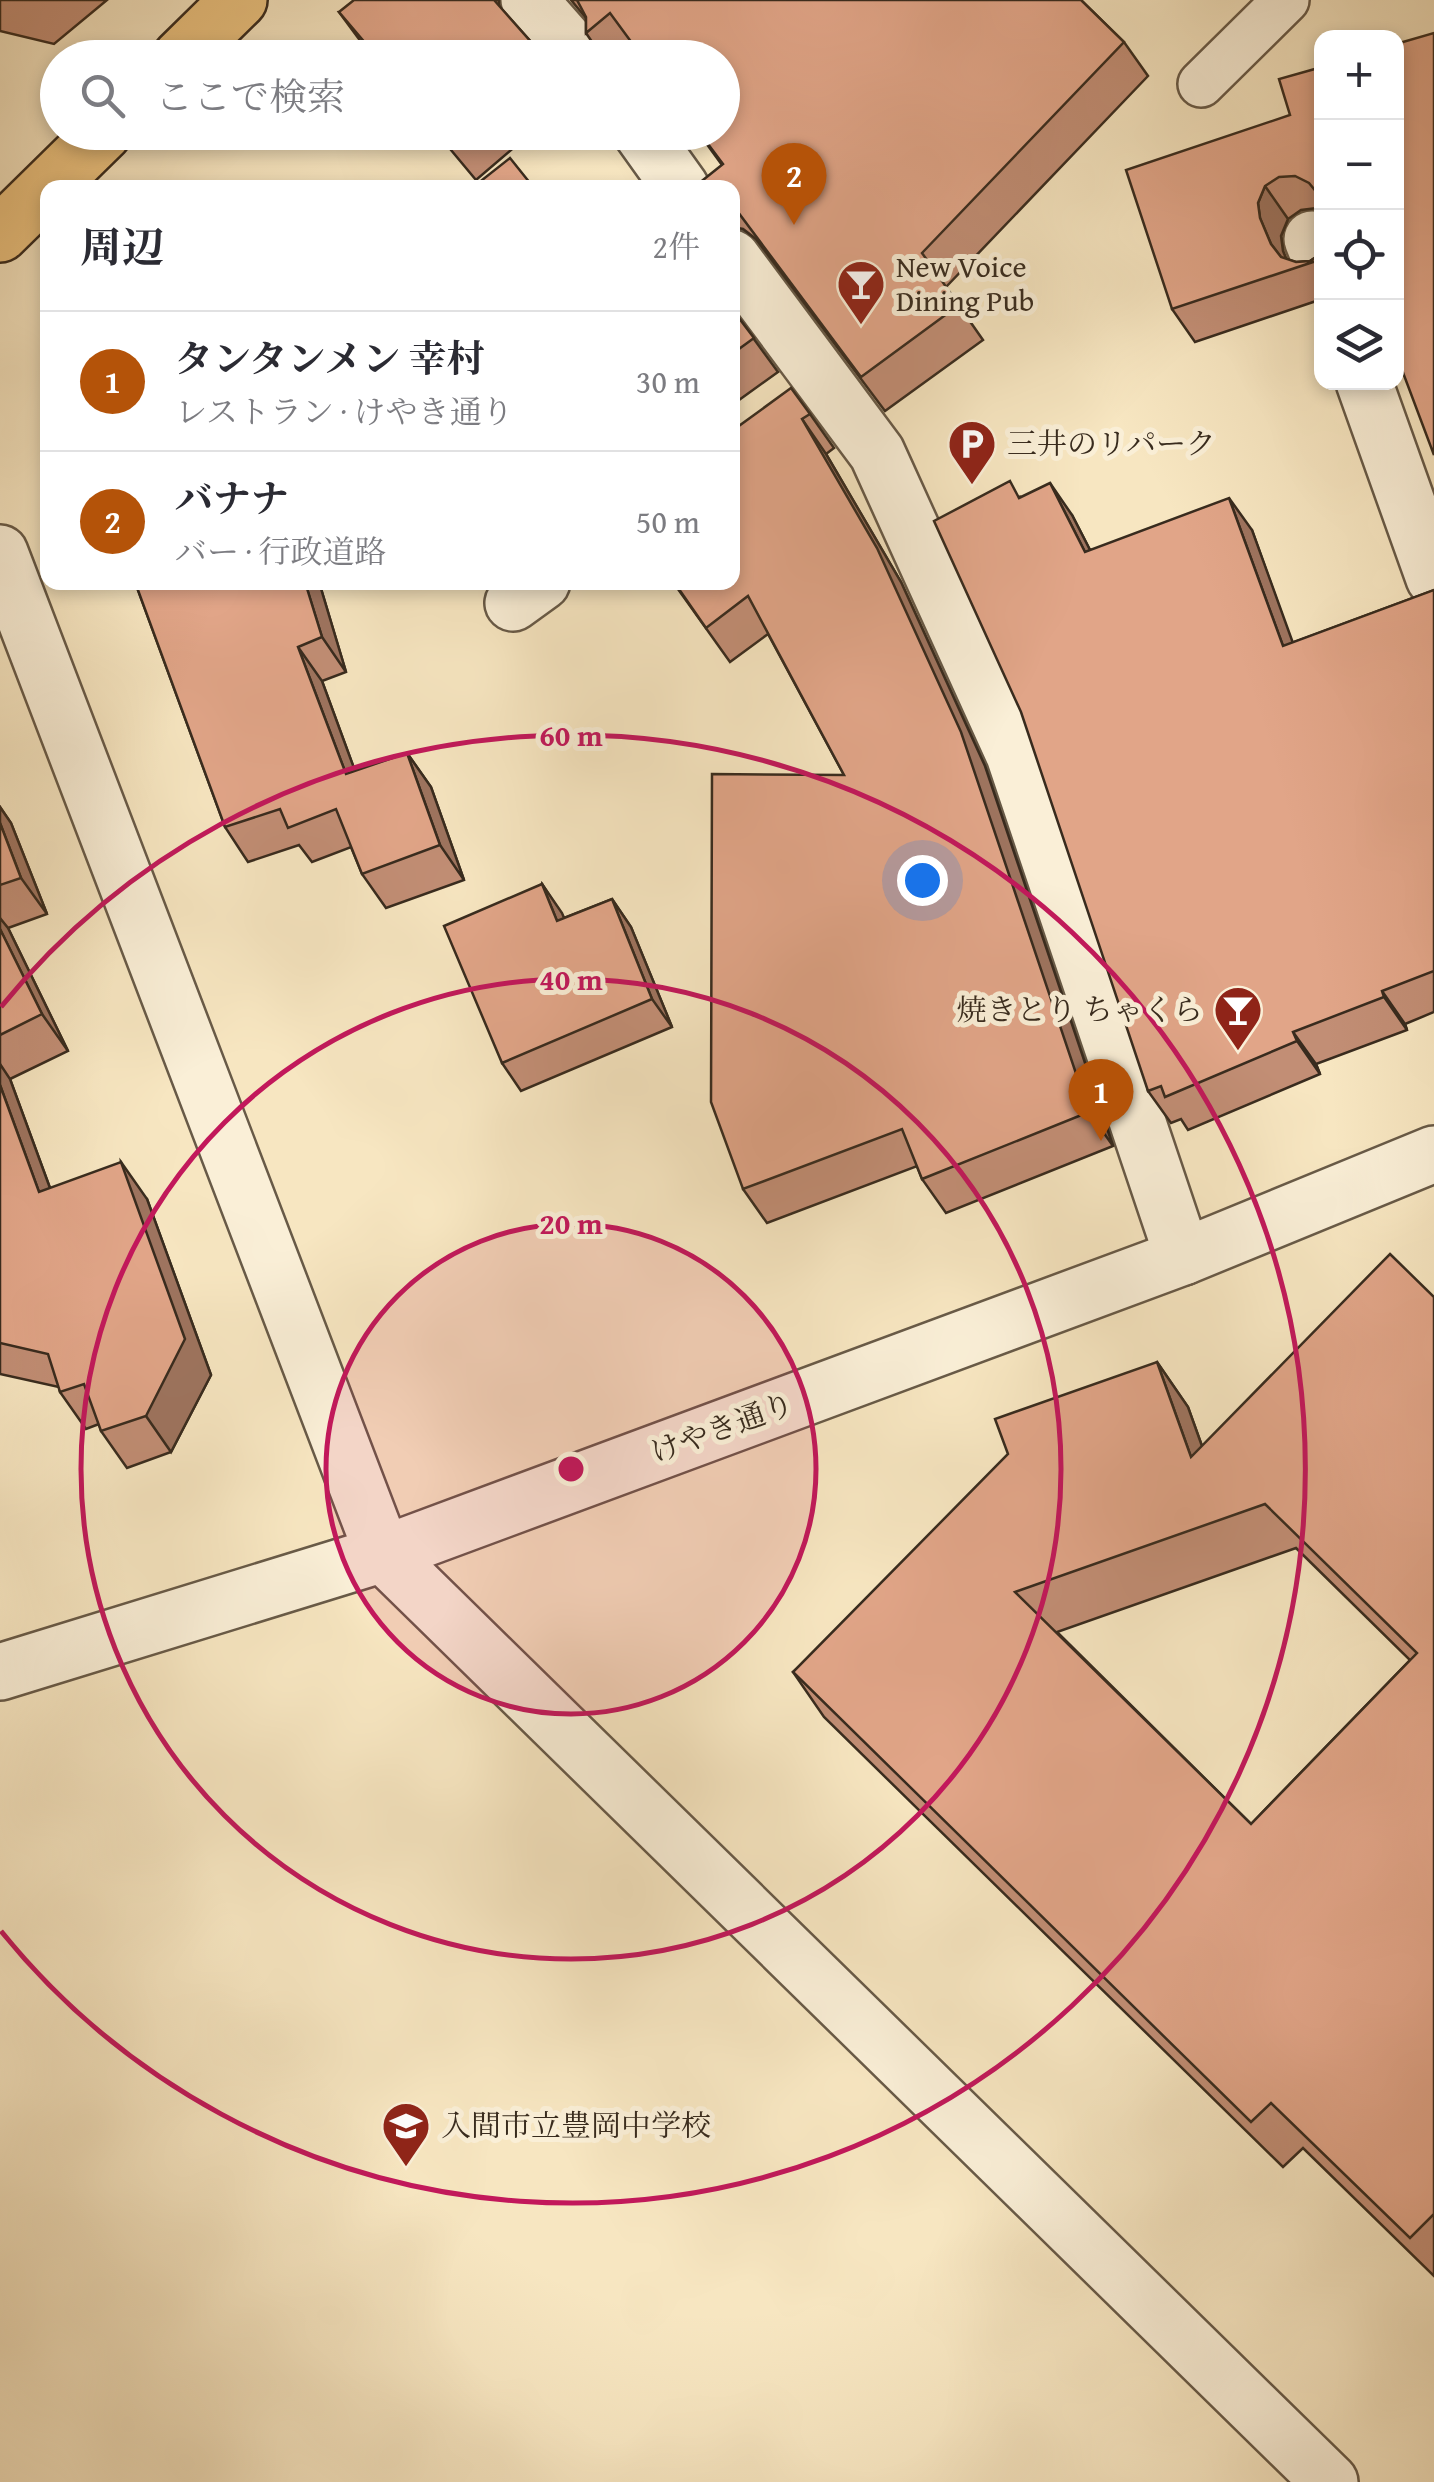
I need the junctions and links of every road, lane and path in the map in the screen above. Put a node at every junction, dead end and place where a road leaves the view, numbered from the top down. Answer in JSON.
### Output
{"nodes":[{"id":1,"x":239,"y":0,"type":"edge"},
{"id":2,"x":529,"y":0,"type":"edge"},
{"id":3,"x":1286,"y":0,"type":"edge"},
{"id":4,"x":198,"y":40,"type":"edge"},
{"id":5,"x":564,"y":40,"type":"edge"},
{"id":6,"x":1201,"y":84,"type":"dead end"},
{"id":7,"x":86,"y":150,"type":"edge"},
{"id":8,"x":654,"y":150,"type":"edge"},
{"id":9,"x":55,"y":180,"type":"edge"},
{"id":10,"x":675,"y":180,"type":"edge"},
{"id":11,"x":40,"y":195,"type":"edge"},
{"id":12,"x":0,"y":234,"type":"edge"},
{"id":13,"x":740,"y":269,"type":"edge"},
{"id":14,"x":821,"y":380,"type":"junction"},
{"id":15,"x":1367,"y":390,"type":"edge"},
{"id":16,"x":777,"y":412,"type":"edge"},
{"id":17,"x":0,"y":553,"type":"edge"},
{"id":18,"x":1434,"y":578,"type":"edge"},
{"id":19,"x":1434,"y":1154,"type":"edge"},
{"id":20,"x":1183,"y":1257,"type":"junction"},
{"id":21,"x":383,"y":1554,"type":"junction"},
{"id":22,"x":0,"y":1672,"type":"edge"},
{"id":23,"x":1330,"y":2482,"type":"edge"}],
"edges":[{"from":1,"to":4,"type":"highway"},
{"from":2,"to":5,"type":"street"},
{"from":3,"to":6,"type":"lane"},
{"from":7,"to":9,"type":"highway"},
{"from":8,"to":10,"type":"street"},
{"from":11,"to":12,"type":"highway"},
{"from":13,"to":14,"type":"street"},
{"from":14,"to":16,"type":"street"},
{"from":14,"to":20,"type":"street"},
{"from":15,"to":18,"type":"street"},
{"from":17,"to":21,"type":"street"},
{"from":19,"to":20,"type":"street","name":"けやき通り"},
{"from":20,"to":21,"type":"street","name":"けやき通り"},
{"from":21,"to":22,"type":"street","name":"けやき通り"},
{"from":21,"to":23,"type":"street"}]}
